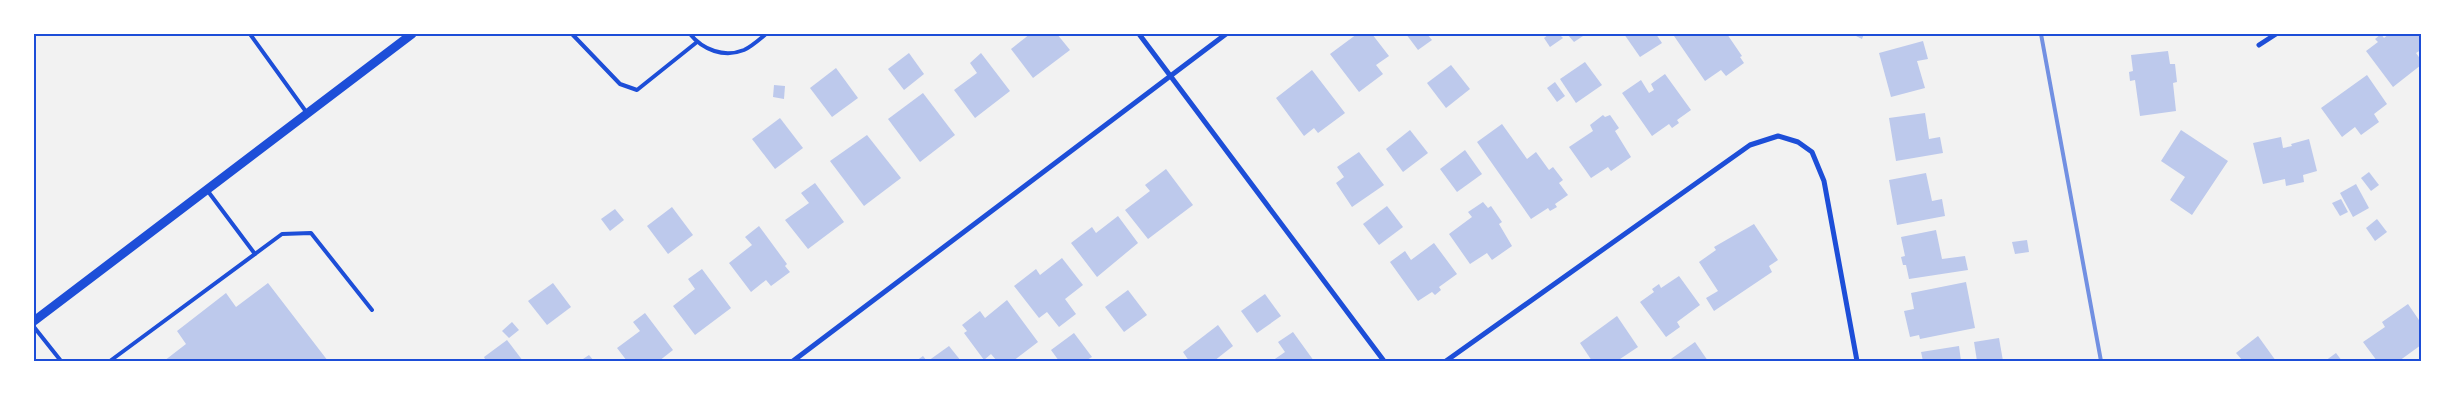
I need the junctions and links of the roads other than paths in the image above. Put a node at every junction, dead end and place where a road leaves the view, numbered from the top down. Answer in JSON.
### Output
{"nodes":[{"id":1,"x":250,"y":34,"type":"edge"},
{"id":2,"x":412,"y":34,"type":"edge"},
{"id":3,"x":572,"y":34,"type":"edge"},
{"id":4,"x":690,"y":34,"type":"edge"},
{"id":5,"x":766,"y":34,"type":"edge"},
{"id":6,"x":1139,"y":34,"type":"edge"},
{"id":7,"x":1226,"y":34,"type":"edge"},
{"id":8,"x":2276,"y":34,"type":"edge"},
{"id":9,"x":697,"y":42,"type":"junction"},
{"id":10,"x":2259,"y":45,"type":"dead end"},
{"id":11,"x":1170,"y":76,"type":"junction"},
{"id":12,"x":307,"y":113,"type":"junction"},
{"id":13,"x":206,"y":190,"type":"junction"},
{"id":14,"x":254,"y":254,"type":"junction"},
{"id":15,"x":372,"y":310,"type":"dead end"},
{"id":16,"x":34,"y":321,"type":"edge"},
{"id":17,"x":34,"y":327,"type":"edge"},
{"id":18,"x":61,"y":361,"type":"edge"},
{"id":19,"x":110,"y":361,"type":"edge"},
{"id":20,"x":793,"y":361,"type":"edge"},
{"id":21,"x":1384,"y":361,"type":"edge"},
{"id":22,"x":1446,"y":361,"type":"edge"},
{"id":23,"x":1857,"y":361,"type":"edge"}],
"edges":[{"from":1,"to":12,"type":"lane"},
{"from":2,"to":12,"type":"street"},
{"from":3,"to":9,"type":"lane"},
{"from":4,"to":9,"type":"lane"},
{"from":5,"to":9,"type":"lane"},
{"from":6,"to":11,"type":"street"},
{"from":7,"to":11,"type":"street"},
{"from":8,"to":10,"type":"street"},
{"from":11,"to":20,"type":"street"},
{"from":11,"to":21,"type":"street"},
{"from":12,"to":13,"type":"street"},
{"from":13,"to":14,"type":"lane"},
{"from":13,"to":16,"type":"street"},
{"from":14,"to":15,"type":"lane"},
{"from":14,"to":19,"type":"lane"},
{"from":17,"to":18,"type":"lane"},
{"from":22,"to":23,"type":"street"}]}
